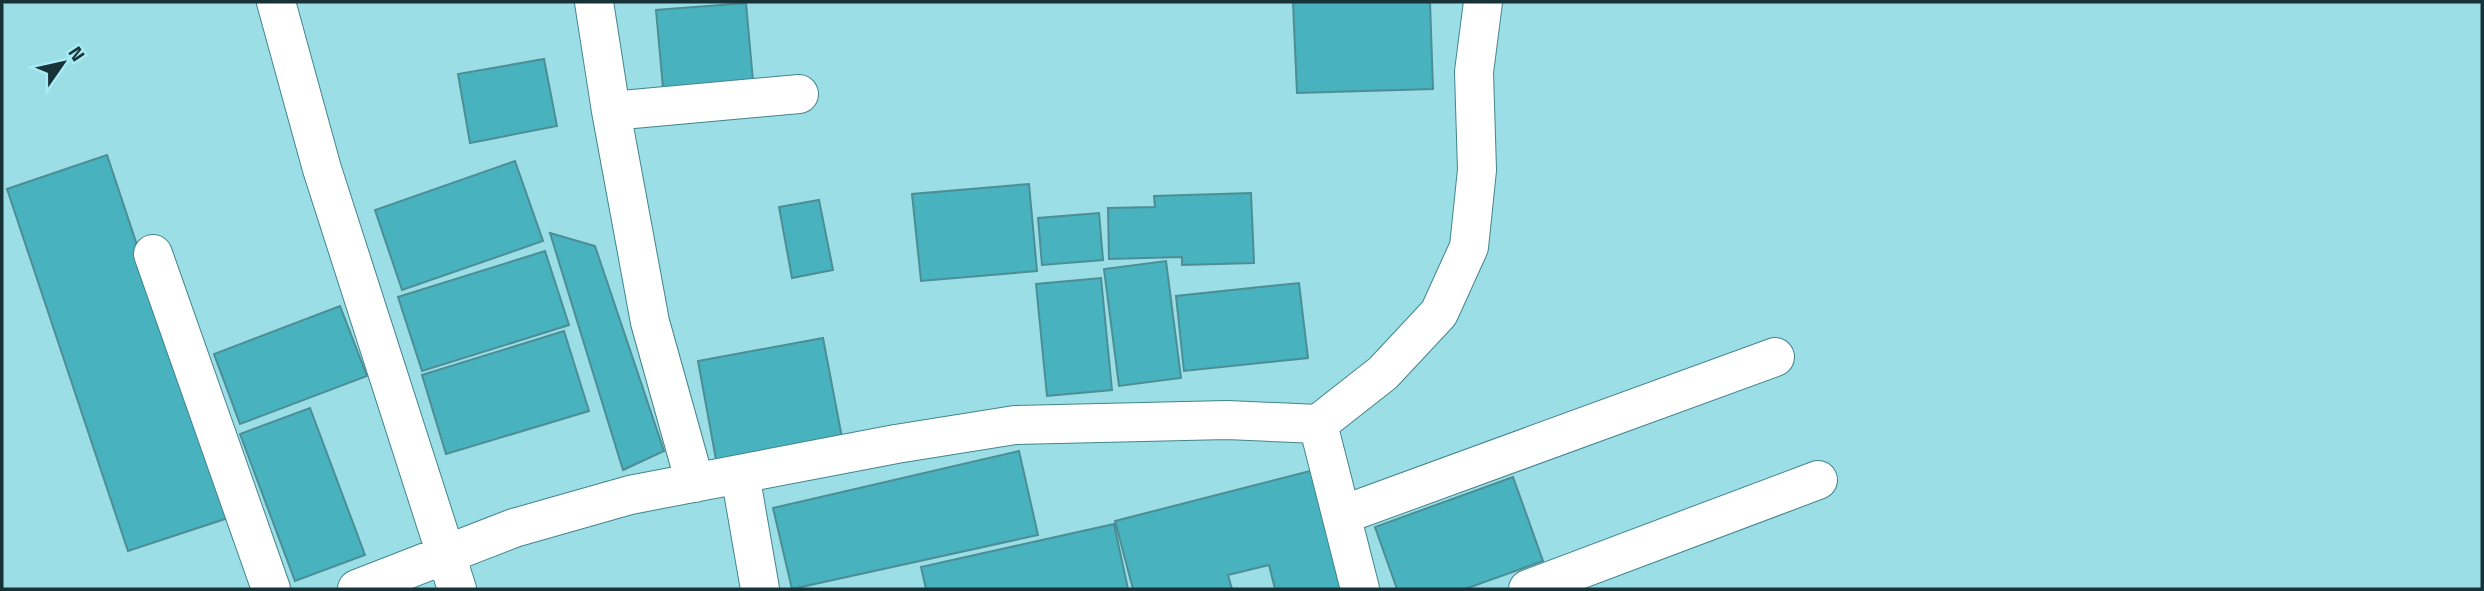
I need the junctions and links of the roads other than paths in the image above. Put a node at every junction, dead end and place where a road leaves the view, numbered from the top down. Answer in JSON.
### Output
{"nodes":[{"id":1,"x":276,"y":2,"type":"edge"},
{"id":2,"x":594,"y":2,"type":"edge"},
{"id":3,"x":1483,"y":2,"type":"edge"},
{"id":4,"x":799,"y":94,"type":"dead end"},
{"id":5,"x":611,"y":111,"type":"junction"},
{"id":6,"x":153,"y":254,"type":"dead end"},
{"id":7,"x":1775,"y":357,"type":"dead end"},
{"id":8,"x":1318,"y":424,"type":"junction"},
{"id":9,"x":740,"y":474,"type":"junction"},
{"id":10,"x":1818,"y":480,"type":"dead end"},
{"id":11,"x":695,"y":482,"type":"junction"},
{"id":12,"x":1342,"y":515,"type":"junction"},
{"id":13,"x":452,"y":572,"type":"edge"},
{"id":14,"x":271,"y":589,"type":"edge"},
{"id":15,"x":357,"y":589,"type":"edge"},
{"id":16,"x":760,"y":589,"type":"edge"},
{"id":17,"x":1360,"y":589,"type":"edge"},
{"id":18,"x":1528,"y":589,"type":"edge"}],
"edges":[{"from":1,"to":13,"type":"street"},
{"from":2,"to":5,"type":"street"},
{"from":3,"to":8,"type":"street"},
{"from":4,"to":5,"type":"street"},
{"from":5,"to":11,"type":"street"},
{"from":6,"to":14,"type":"street"},
{"from":7,"to":12,"type":"street"},
{"from":8,"to":9,"type":"street"},
{"from":8,"to":12,"type":"street"},
{"from":9,"to":11,"type":"street"},
{"from":9,"to":16,"type":"street"},
{"from":10,"to":18,"type":"street"},
{"from":11,"to":13,"type":"street"},
{"from":12,"to":17,"type":"street"},
{"from":13,"to":15,"type":"street"}]}
